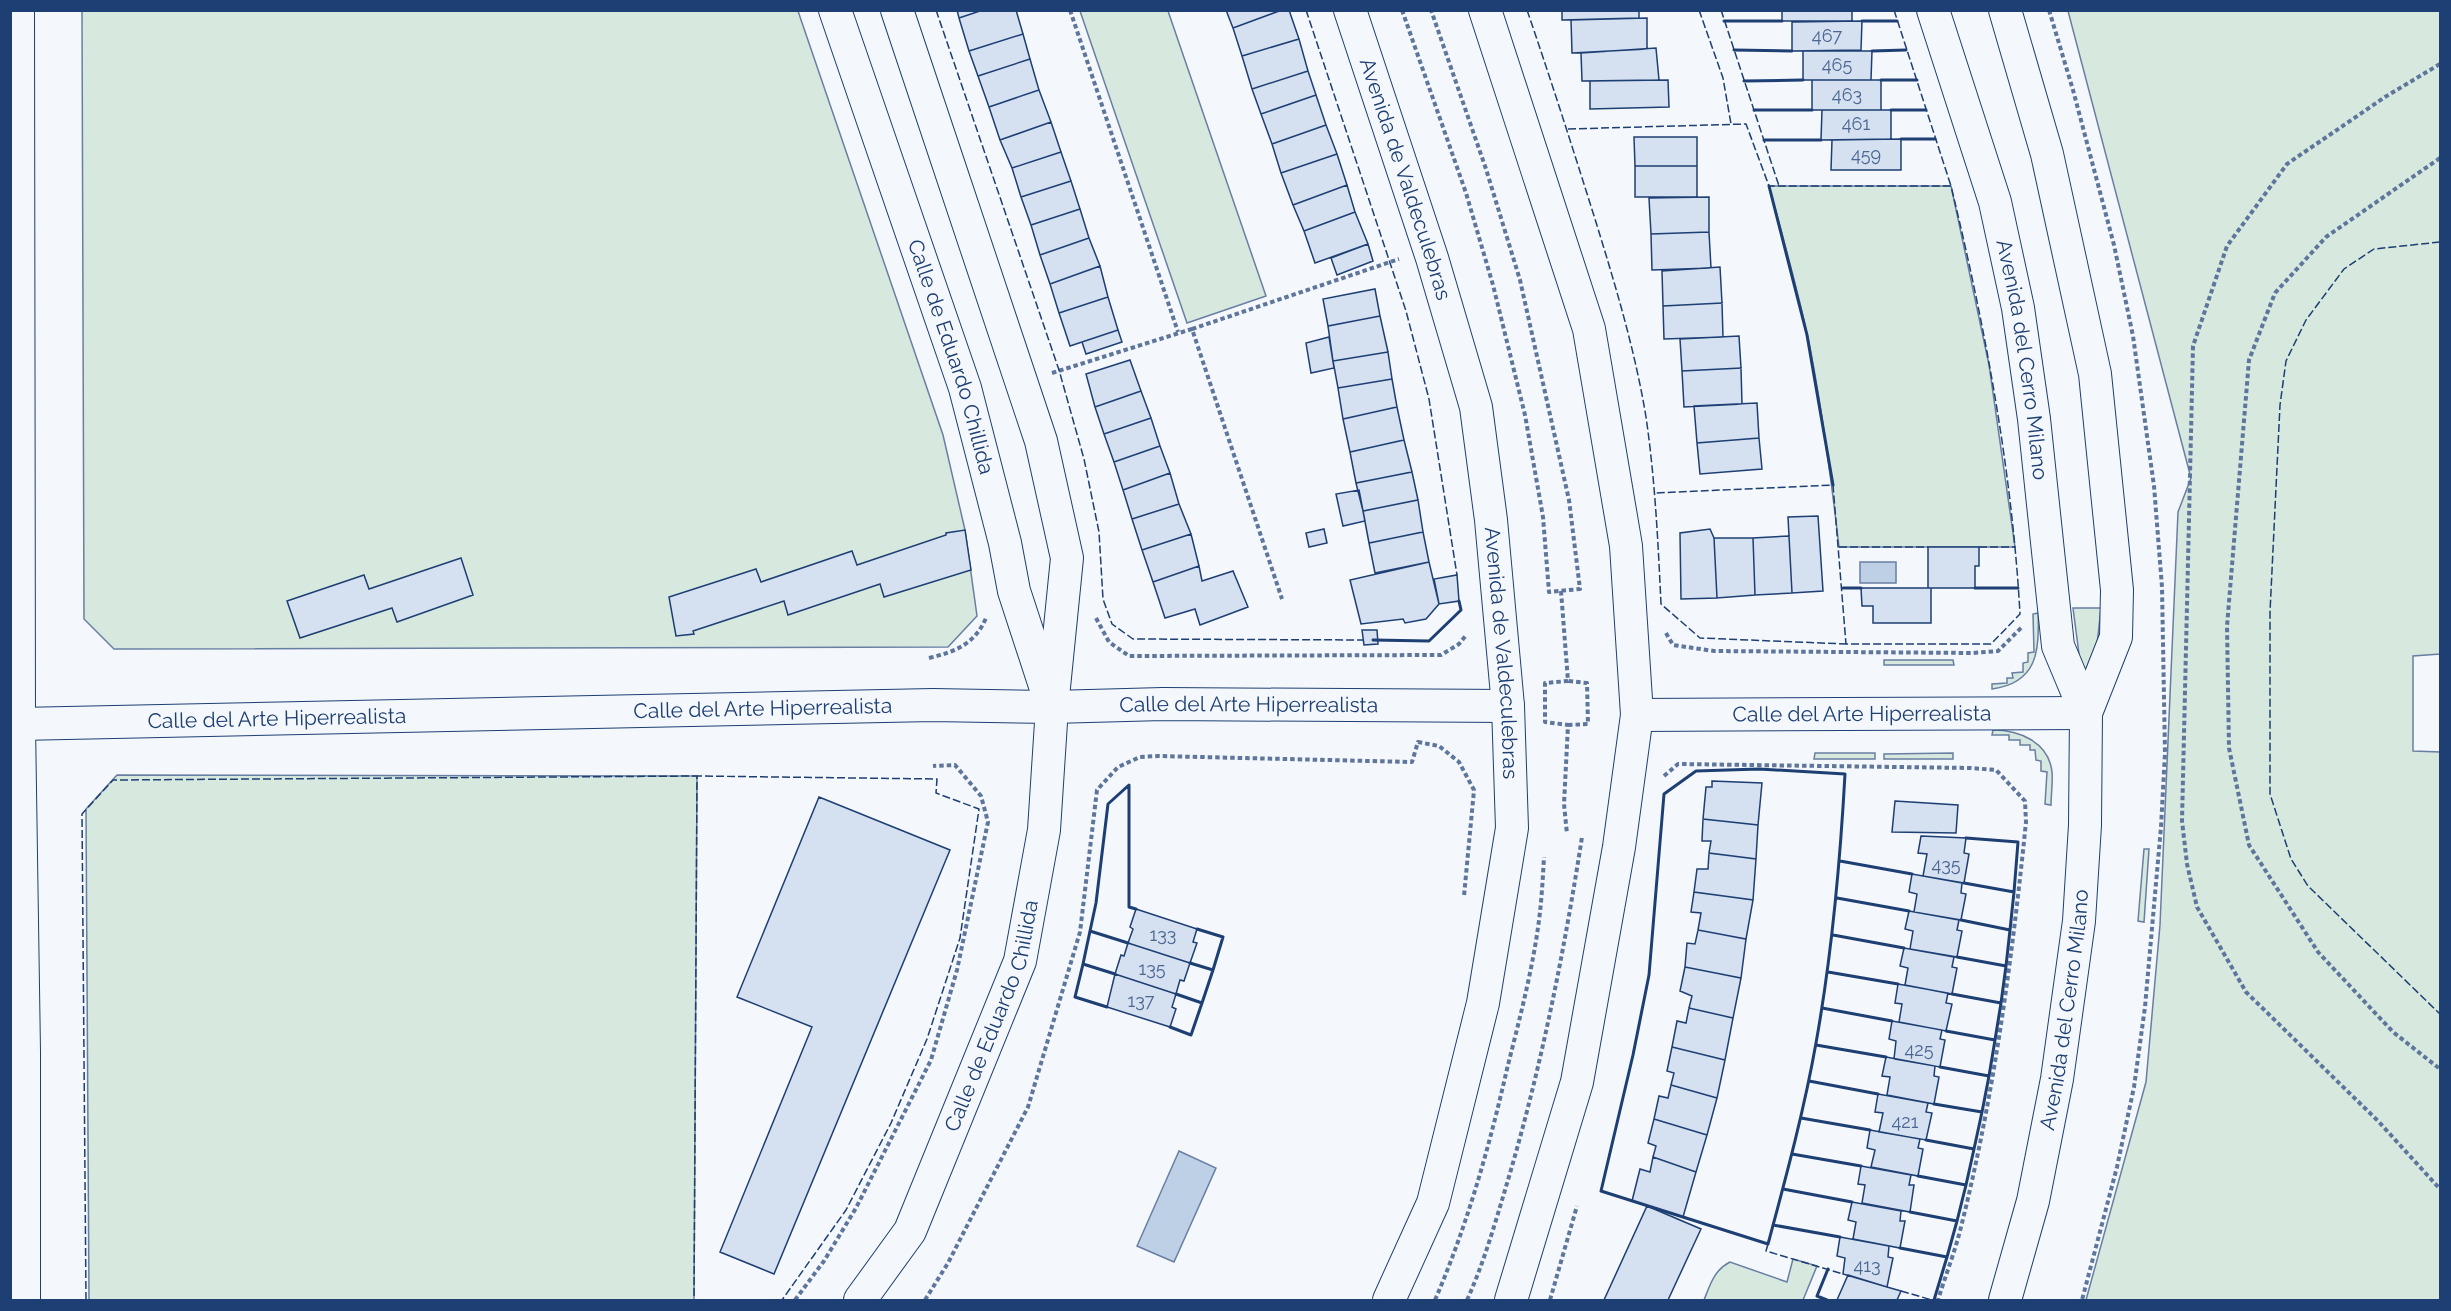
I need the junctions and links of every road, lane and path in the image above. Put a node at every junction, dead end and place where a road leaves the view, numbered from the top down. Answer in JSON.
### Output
{"nodes":[{"id":1,"x":18,"y":10,"type":"edge"},
{"id":2,"x":835,"y":10,"type":"edge"},
{"id":3,"x":897,"y":10,"type":"edge"},
{"id":4,"x":1070,"y":10,"type":"edge"},
{"id":5,"x":1350,"y":10,"type":"edge"},
{"id":6,"x":1402,"y":10,"type":"edge"},
{"id":7,"x":1431,"y":10,"type":"edge"},
{"id":8,"x":1485,"y":10,"type":"edge"},
{"id":9,"x":1933,"y":10,"type":"edge"},
{"id":10,"x":2005,"y":10,"type":"edge"},
{"id":11,"x":2049,"y":10,"type":"edge"},
{"id":12,"x":2096,"y":10,"type":"edge"},
{"id":13,"x":2105,"y":10,"type":"edge"},
{"id":14,"x":2440,"y":64,"type":"edge"},
{"id":15,"x":2440,"y":158,"type":"edge"},
{"id":16,"x":1401,"y":258,"type":"dead end"},
{"id":17,"x":1192,"y":329,"type":"junction"},
{"id":18,"x":1178,"y":332,"type":"junction"},
{"id":19,"x":1047,"y":375,"type":"dead end"},
{"id":20,"x":15,"y":381,"type":"edge"},
{"id":21,"x":1561,"y":591,"type":"junction"},
{"id":22,"x":1282,"y":599,"type":"dead end"},
{"id":23,"x":1093,"y":607,"type":"dead end"},
{"id":24,"x":990,"y":609,"type":"dead end"},
{"id":25,"x":2026,"y":622,"type":"dead end"},
{"id":26,"x":1664,"y":629,"type":"dead end"},
{"id":27,"x":1469,"y":631,"type":"dead end"},
{"id":28,"x":929,"y":658,"type":"dead end"},
{"id":29,"x":1568,"y":681,"type":"junction"},
{"id":30,"x":1508,"y":706,"type":"junction"},
{"id":31,"x":1052,"y":707,"type":"junction"},
{"id":32,"x":2086,"y":713,"type":"junction"},
{"id":33,"x":1637,"y":715,"type":"junction"},
{"id":34,"x":20,"y":724,"type":"junction"},
{"id":35,"x":1568,"y":725,"type":"junction"},
{"id":36,"x":933,"y":766,"type":"dead end"},
{"id":37,"x":1659,"y":780,"type":"dead end"},
{"id":38,"x":1567,"y":834,"type":"dead end"},
{"id":39,"x":1582,"y":837,"type":"dead end"},
{"id":40,"x":1463,"y":904,"type":"dead end"},
{"id":41,"x":17,"y":1043,"type":"edge"},
{"id":42,"x":2440,"y":1069,"type":"edge"},
{"id":43,"x":2440,"y":1189,"type":"edge"},
{"id":44,"x":24,"y":1300,"type":"edge"},
{"id":45,"x":795,"y":1300,"type":"edge"},
{"id":46,"x":860,"y":1300,"type":"edge"},
{"id":47,"x":925,"y":1300,"type":"edge"},
{"id":48,"x":1389,"y":1300,"type":"edge"},
{"id":49,"x":1467,"y":1300,"type":"edge"},
{"id":50,"x":1511,"y":1300,"type":"edge"},
{"id":51,"x":1938,"y":1300,"type":"edge"},
{"id":52,"x":2005,"y":1300,"type":"edge"},
{"id":53,"x":2082,"y":1300,"type":"edge"}],
"edges":[{"from":1,"to":20,"type":"street"},
{"from":2,"to":31,"type":"street","name":"Calle de Eduardo Chillida"},
{"from":3,"to":31,"type":"street","name":"Calle de Eduardo Chillida"},
{"from":4,"to":18,"type":"path"},
{"from":5,"to":30,"type":"street","name":"Avenida de Valdeculebras"},
{"from":6,"to":21,"type":"path"},
{"from":7,"to":21,"type":"path"},
{"from":8,"to":33,"type":"street"},
{"from":9,"to":32,"type":"street","name":"Avenida del Cerro Milano"},
{"from":10,"to":32,"type":"street","name":"Avenida del Cerro Milano"},
{"from":11,"to":53,"type":"path"},
{"from":12,"to":13,"type":"path"},
{"from":14,"to":43,"type":"path"},
{"from":15,"to":42,"type":"path"},
{"from":16,"to":17,"type":"path"},
{"from":17,"to":18,"type":"path"},
{"from":17,"to":22,"type":"path"},
{"from":18,"to":19,"type":"path"},
{"from":20,"to":34,"type":"street"},
{"from":21,"to":29,"type":"path"},
{"from":23,"to":27,"type":"path"},
{"from":24,"to":28,"type":"path"},
{"from":25,"to":26,"type":"path"},
{"from":29,"to":35,"type":"path"},
{"from":29,"to":35,"type":"path"},
{"from":30,"to":31,"type":"street","name":"Calle del Arte Hiperrealista"},
{"from":30,"to":48,"type":"street","name":"Avenida de Valdeculebras"},
{"from":31,"to":34,"type":"street","name":"Calle del Arte Hiperrealista"},
{"from":31,"to":46,"type":"street","name":"Calle de Eduardo Chillida"},
{"from":32,"to":33,"type":"street","name":"Calle del Arte Hiperrealista"},
{"from":32,"to":52,"type":"street","name":"Avenida del Cerro Milano"},
{"from":33,"to":50,"type":"street"},
{"from":34,"to":41,"type":"street"},
{"from":35,"to":38,"type":"path"},
{"from":36,"to":45,"type":"path"},
{"from":37,"to":51,"type":"path"},
{"from":39,"to":49,"type":"path"},
{"from":40,"to":47,"type":"path"},
{"from":41,"to":44,"type":"street"}]}
